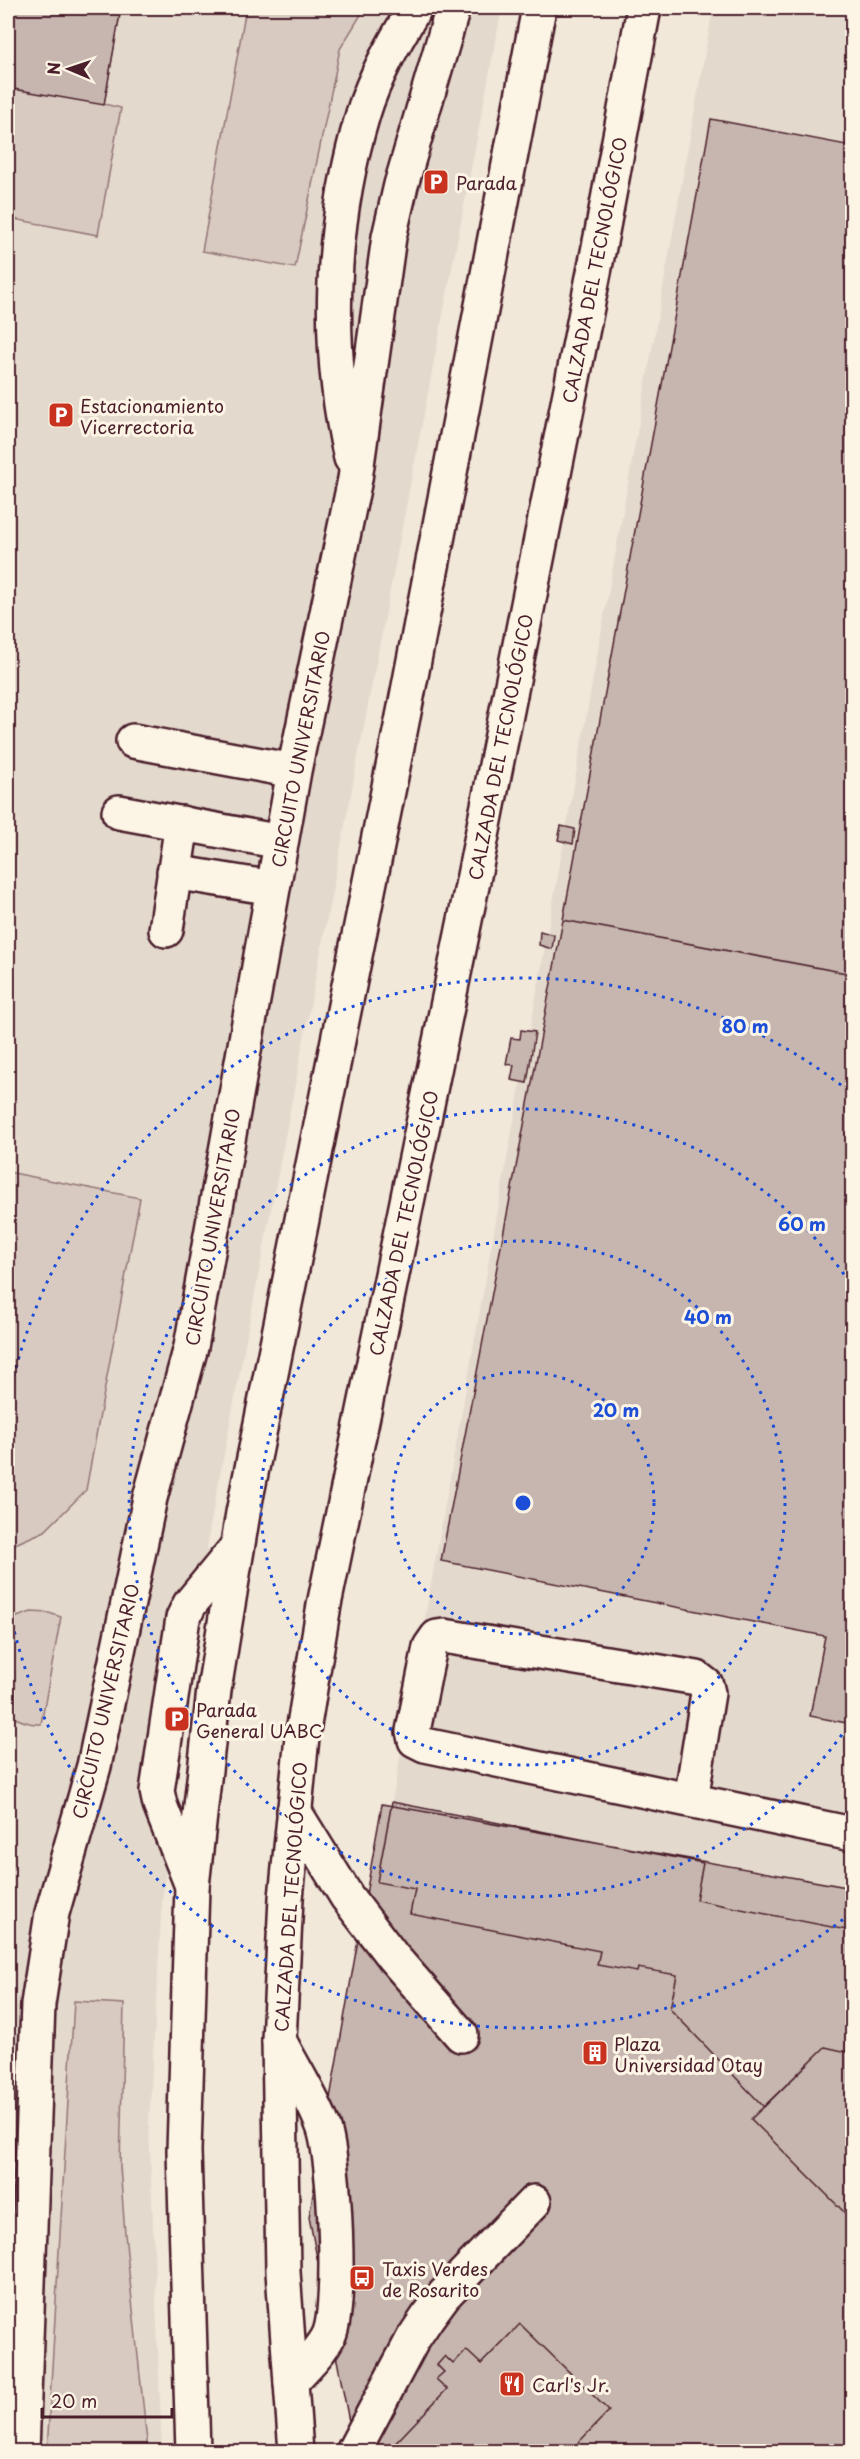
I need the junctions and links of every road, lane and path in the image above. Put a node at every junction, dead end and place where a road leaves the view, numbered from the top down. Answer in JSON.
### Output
{"nodes":[{"id":1,"x":415,"y":8,"type":"edge"},
{"id":2,"x":453,"y":8,"type":"edge"},
{"id":3,"x":540,"y":8,"type":"edge"},
{"id":4,"x":644,"y":8,"type":"edge"},
{"id":5,"x":356,"y":479,"type":"junction"},
{"id":6,"x":133,"y":741,"type":"dead end"},
{"id":7,"x":294,"y":771,"type":"junction"},
{"id":8,"x":119,"y":812,"type":"dead end"},
{"id":9,"x":182,"y":824,"type":"junction"},
{"id":10,"x":281,"y":842,"type":"junction"},
{"id":11,"x":174,"y":873,"type":"junction"},
{"id":12,"x":273,"y":888,"type":"junction"},
{"id":13,"x":166,"y":930,"type":"dead end"},
{"id":14,"x":237,"y":1547,"type":"junction"},
{"id":15,"x":691,"y":1800,"type":"junction"},
{"id":16,"x":294,"y":1811,"type":"junction"},
{"id":17,"x":852,"y":1834,"type":"edge"},
{"id":18,"x":192,"y":1886,"type":"junction"},
{"id":19,"x":461,"y":2035,"type":"dead end"},
{"id":20,"x":279,"y":2040,"type":"junction"},
{"id":21,"x":534,"y":2202,"type":"dead end"},
{"id":22,"x":291,"y":2382,"type":"junction"},
{"id":23,"x":22,"y":2451,"type":"edge"},
{"id":24,"x":193,"y":2451,"type":"edge"},
{"id":25,"x":296,"y":2451,"type":"edge"},
{"id":26,"x":353,"y":2451,"type":"edge"}],
"edges":[{"from":1,"to":5,"type":"main road"},
{"from":2,"to":5,"type":"main road","name":"CIRCUITO UNIVERSITARIO"},
{"from":3,"to":14,"type":"main road"},
{"from":4,"to":16,"type":"main road","name":"CALZADA DEL TECNOLÓGICO"},
{"from":5,"to":7,"type":"main road","name":"CIRCUITO UNIVERSITARIO"},
{"from":6,"to":7,"type":"main road"},
{"from":7,"to":10,"type":"main road","name":"CIRCUITO UNIVERSITARIO"},
{"from":8,"to":9,"type":"main road"},
{"from":9,"to":10,"type":"main road"},
{"from":9,"to":11,"type":"main road"},
{"from":10,"to":12,"type":"main road","name":"CIRCUITO UNIVERSITARIO"},
{"from":11,"to":12,"type":"main road"},
{"from":11,"to":13,"type":"main road"},
{"from":12,"to":23,"type":"main road","name":"CIRCUITO UNIVERSITARIO"},
{"from":14,"to":18,"type":"main road"},
{"from":14,"to":18,"type":"main road"},
{"from":15,"to":15,"type":"main road"},
{"from":15,"to":17,"type":"main road"},
{"from":16,"to":19,"type":"main road"},
{"from":16,"to":20,"type":"main road","name":"CALZADA DEL TECNOLÓGICO"},
{"from":18,"to":24,"type":"main road"},
{"from":20,"to":22,"type":"main road","name":"CALZADA DEL TECNOLÓGICO"},
{"from":20,"to":22,"type":"main road"},
{"from":21,"to":26,"type":"main road"},
{"from":22,"to":25,"type":"main road","name":"CALZADA DEL TECNOLÓGICO"}]}
